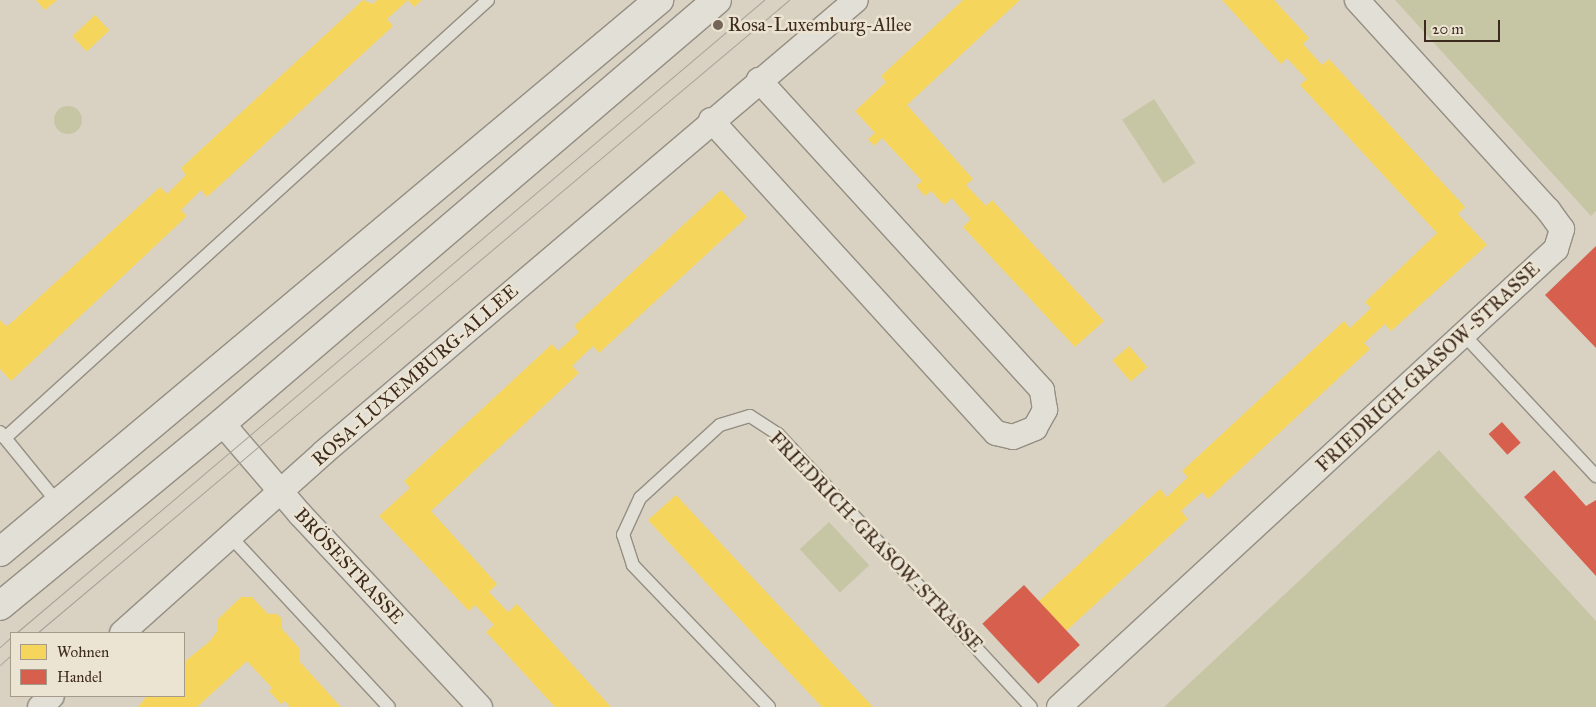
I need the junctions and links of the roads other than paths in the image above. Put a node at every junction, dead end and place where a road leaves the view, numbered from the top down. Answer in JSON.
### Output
{"nodes":[{"id":1,"x":488,"y":0,"type":"edge"},
{"id":2,"x":659,"y":0,"type":"edge"},
{"id":3,"x":717,"y":0,"type":"edge"},
{"id":4,"x":856,"y":0,"type":"edge"},
{"id":5,"x":1357,"y":0,"type":"edge"},
{"id":6,"x":759,"y":80,"type":"junction"},
{"id":7,"x":711,"y":120,"type":"junction"},
{"id":8,"x":1465,"y":336,"type":"junction"},
{"id":9,"x":193,"y":390,"type":"junction"},
{"id":10,"x":222,"y":423,"type":"junction"},
{"id":11,"x":3,"y":435,"type":"edge"},
{"id":12,"x":1596,"y":476,"type":"edge"},
{"id":13,"x":280,"y":491,"type":"junction"},
{"id":14,"x":58,"y":503,"type":"junction"},
{"id":15,"x":230,"y":536,"type":"junction"},
{"id":16,"x":0,"y":552,"type":"edge"},
{"id":17,"x":0,"y":606,"type":"edge"},
{"id":18,"x":123,"y":632,"type":"edge"},
{"id":19,"x":51,"y":697,"type":"edge"},
{"id":20,"x":40,"y":707,"type":"edge"},
{"id":21,"x":390,"y":707,"type":"edge"},
{"id":22,"x":480,"y":707,"type":"edge"},
{"id":23,"x":769,"y":707,"type":"edge"},
{"id":24,"x":1031,"y":707,"type":"edge"},
{"id":25,"x":1059,"y":707,"type":"edge"}],
"edges":[{"from":1,"to":11,"type":"lane"},
{"from":2,"to":9,"type":"street"},
{"from":3,"to":10,"type":"street"},
{"from":4,"to":6,"type":"street","name":"ROSA-LUXEMBURG-ALLEE"},
{"from":5,"to":8,"type":"street","name":"FRIEDRICH-GRASOW-STRASSE"},
{"from":6,"to":7,"type":"street","name":"ROSA-LUXEMBURG-ALLEE"},
{"from":6,"to":7,"type":"street"},
{"from":7,"to":13,"type":"street","name":"ROSA-LUXEMBURG-ALLEE"},
{"from":8,"to":12,"type":"lane"},
{"from":8,"to":25,"type":"street","name":"FRIEDRICH-GRASOW-STRASSE"},
{"from":9,"to":10,"type":"street"},
{"from":9,"to":14,"type":"street"},
{"from":10,"to":13,"type":"street","name":"BRÖSESTRASSE"},
{"from":10,"to":17,"type":"street"},
{"from":11,"to":14,"type":"lane"},
{"from":13,"to":15,"type":"street","name":"ROSA-LUXEMBURG-ALLEE"},
{"from":13,"to":22,"type":"street","name":"BRÖSESTRASSE"},
{"from":14,"to":16,"type":"street"},
{"from":15,"to":18,"type":"street","name":"ROSA-LUXEMBURG-ALLEE"},
{"from":15,"to":21,"type":"lane"},
{"from":19,"to":20,"type":"street"},
{"from":23,"to":24,"type":"lane","name":"FRIEDRICH-GRASOW-STRASSE"}]}
